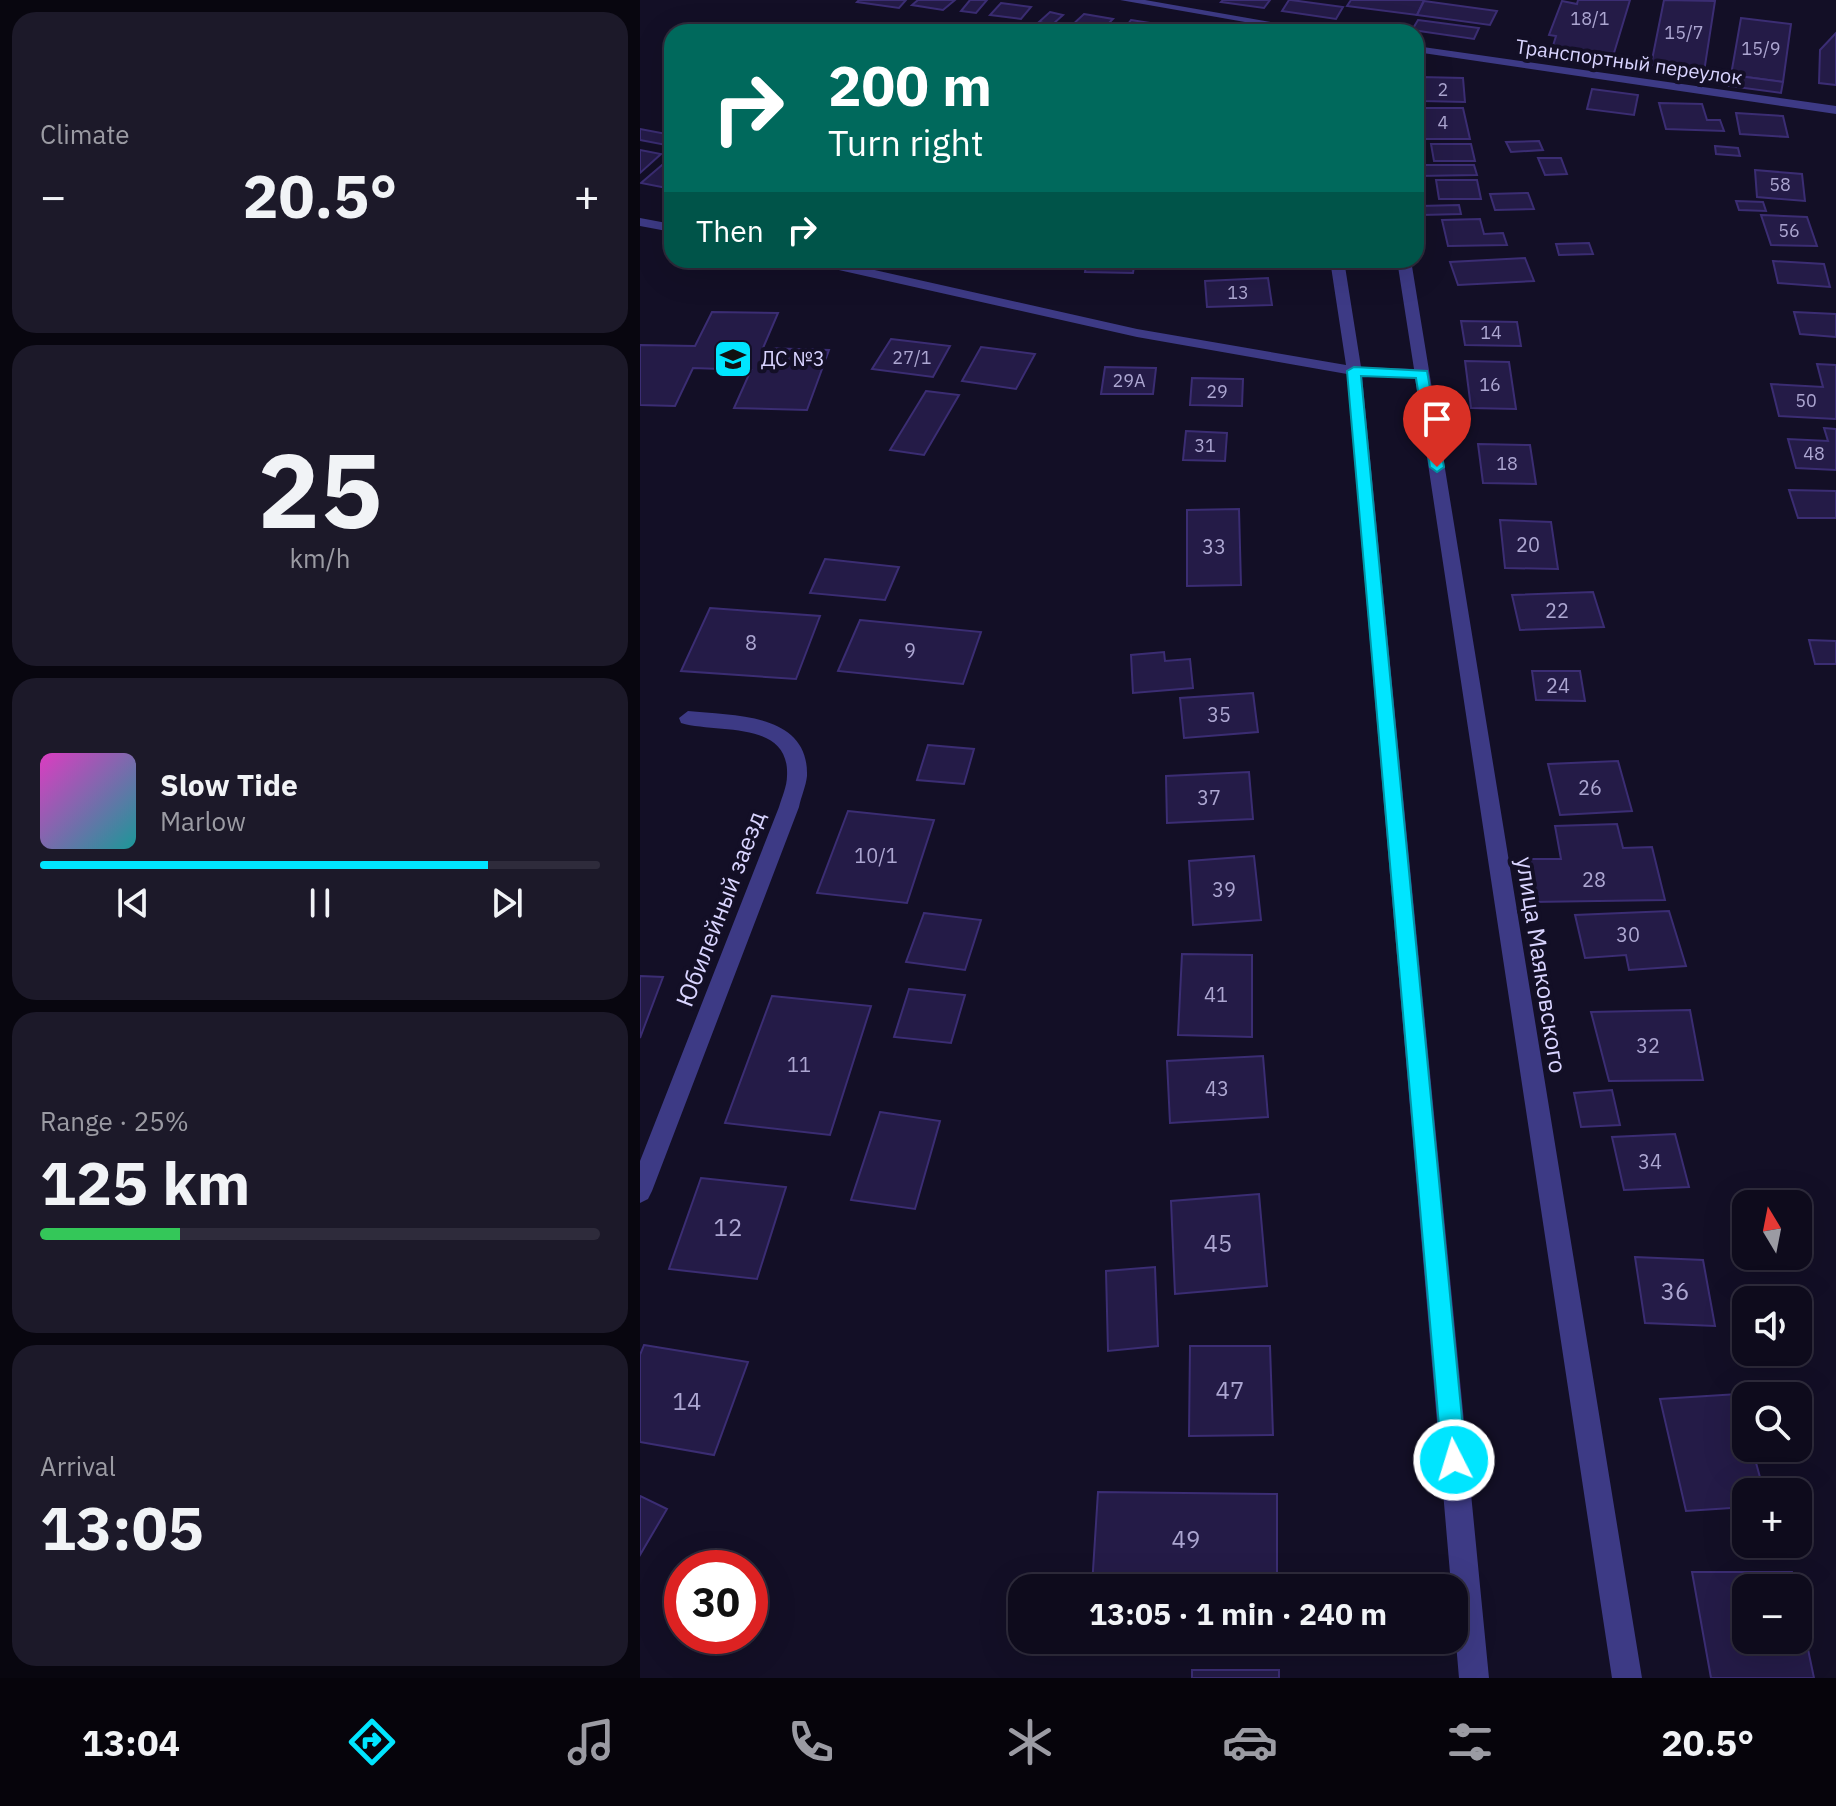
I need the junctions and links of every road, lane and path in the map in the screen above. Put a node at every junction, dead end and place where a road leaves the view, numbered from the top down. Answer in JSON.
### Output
{"nodes":[{"id":1,"x":1125,"y":0,"type":"edge"},
{"id":2,"x":1272,"y":24,"type":"edge"},
{"id":3,"x":1424,"y":50,"type":"edge"},
{"id":4,"x":1836,"y":110,"type":"edge"},
{"id":5,"x":640,"y":222,"type":"edge"},
{"id":6,"x":664,"y":226,"type":"edge"},
{"id":7,"x":848,"y":268,"type":"edge"},
{"id":8,"x":1338,"y":268,"type":"edge"},
{"id":9,"x":1405,"y":268,"type":"edge"},
{"id":10,"x":1354,"y":371,"type":"junction"},
{"id":11,"x":1422,"y":374,"type":"junction"},
{"id":12,"x":688,"y":718,"type":"dead end"},
{"id":13,"x":640,"y":1191,"type":"edge"},
{"id":14,"x":1474,"y":1678,"type":"edge"},
{"id":15,"x":1627,"y":1678,"type":"edge"}],
"edges":[{"from":1,"to":2,"type":"street"},
{"from":3,"to":4,"type":"street","name":"Транспортный переулок"},
{"from":5,"to":6,"type":"street"},
{"from":7,"to":10,"type":"street"},
{"from":8,"to":10,"type":"street"},
{"from":9,"to":11,"type":"street","name":"улица Маяковского"},
{"from":10,"to":11,"type":"street"},
{"from":10,"to":14,"type":"street"},
{"from":11,"to":15,"type":"street","name":"улица Маяковского"},
{"from":12,"to":13,"type":"street","name":"Юбилейный заезд"}]}
